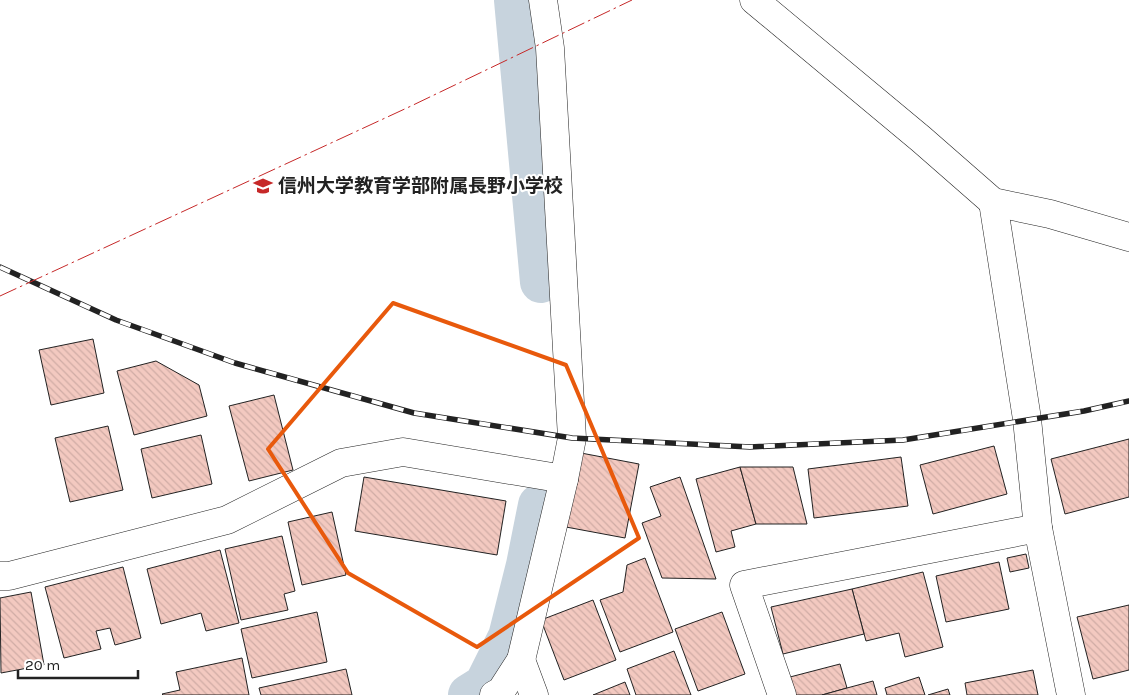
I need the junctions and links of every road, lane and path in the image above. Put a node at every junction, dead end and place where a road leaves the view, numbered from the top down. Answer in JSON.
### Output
{"nodes":[{"id":1,"x":543,"y":0,"type":"edge"},
{"id":2,"x":754,"y":0,"type":"edge"},
{"id":3,"x":993,"y":202,"type":"junction"},
{"id":4,"x":1129,"y":236,"type":"edge"},
{"id":5,"x":564,"y":480,"type":"junction"},
{"id":6,"x":1038,"y":528,"type":"junction"},
{"id":7,"x":0,"y":576,"type":"edge"},
{"id":8,"x":521,"y":660,"type":"junction"},
{"id":9,"x":494,"y":695,"type":"edge"},
{"id":10,"x":534,"y":695,"type":"edge"},
{"id":11,"x":782,"y":695,"type":"edge"},
{"id":12,"x":1071,"y":695,"type":"edge"}],
"edges":[{"from":1,"to":5,"type":"street"},
{"from":2,"to":3,"type":"street"},
{"from":3,"to":4,"type":"street"},
{"from":3,"to":6,"type":"street"},
{"from":5,"to":7,"type":"street"},
{"from":5,"to":8,"type":"street"},
{"from":6,"to":11,"type":"street"},
{"from":6,"to":12,"type":"street"},
{"from":8,"to":9,"type":"street"},
{"from":8,"to":10,"type":"street"}]}
